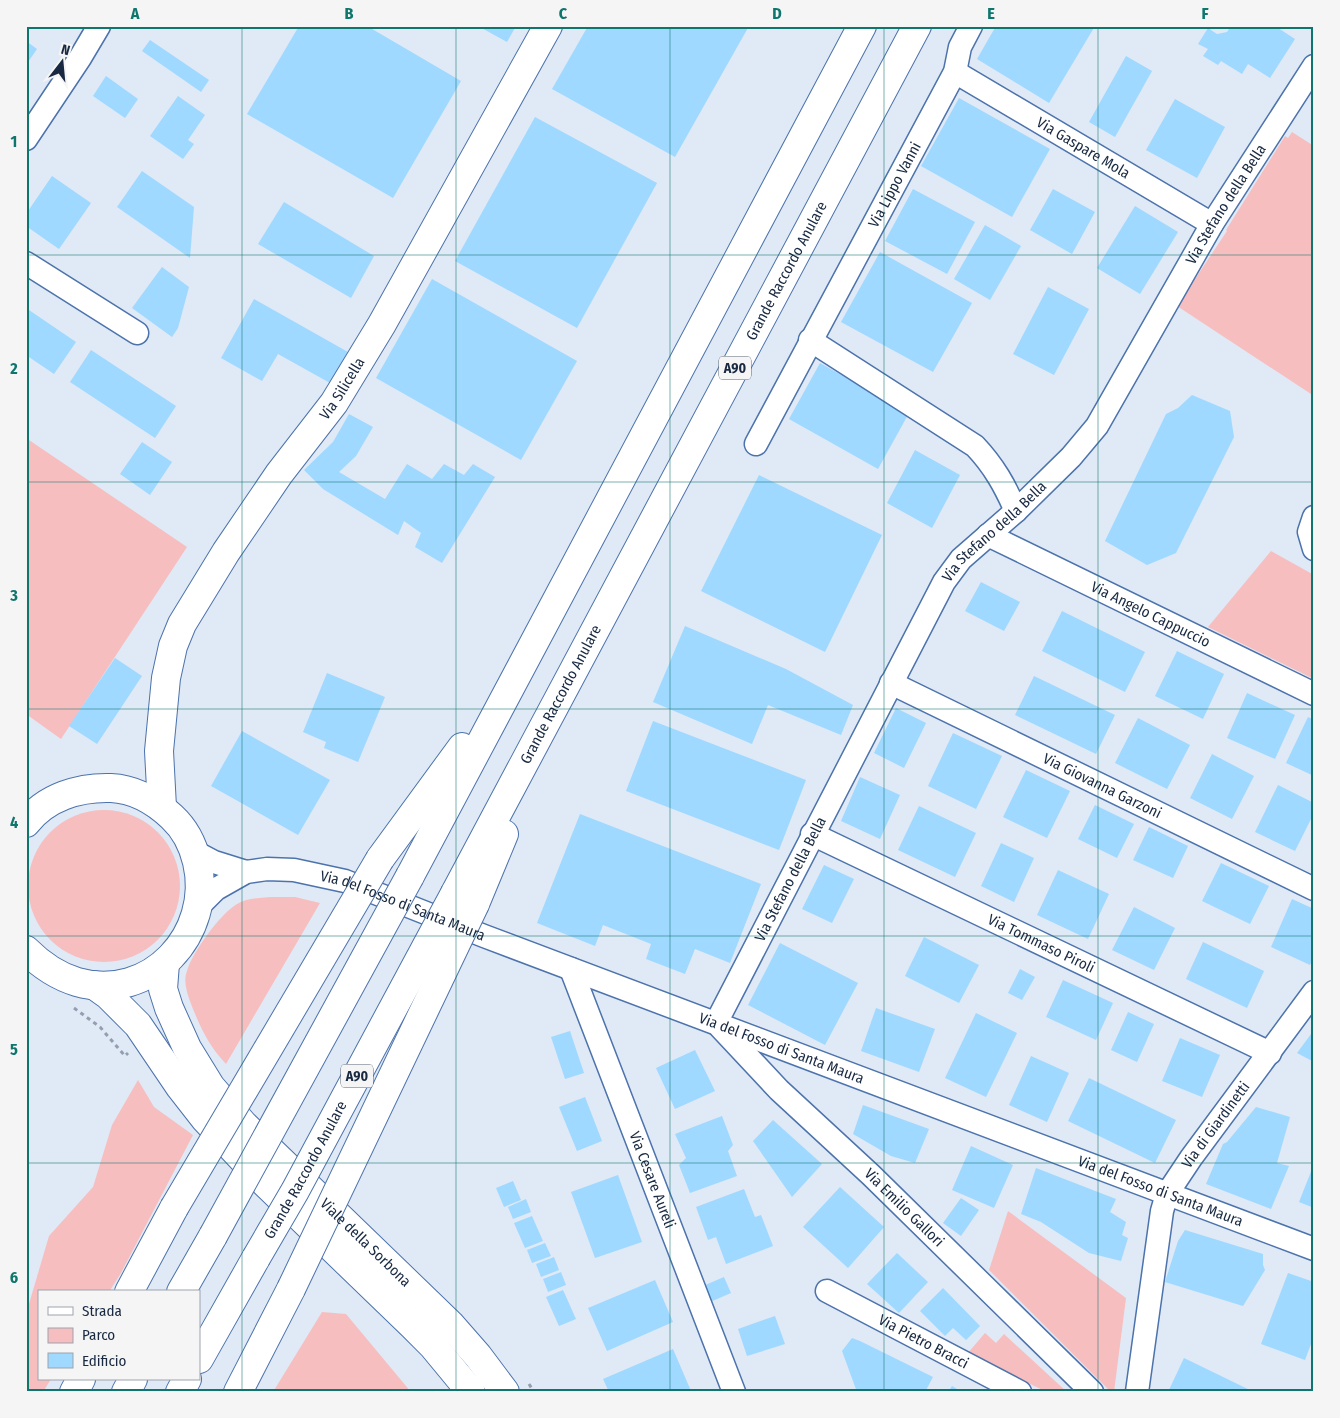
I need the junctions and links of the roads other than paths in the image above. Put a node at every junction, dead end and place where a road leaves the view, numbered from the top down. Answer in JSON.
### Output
{"nodes":[{"id":1,"x":98,"y":26,"type":"edge"},
{"id":2,"x":548,"y":26,"type":"edge"},
{"id":3,"x":862,"y":26,"type":"edge"},
{"id":4,"x":917,"y":26,"type":"edge"},
{"id":5,"x":971,"y":26,"type":"edge"},
{"id":6,"x":1314,"y":66,"type":"edge"},
{"id":7,"x":954,"y":72,"type":"junction"},
{"id":8,"x":26,"y":139,"type":"edge"},
{"id":9,"x":1212,"y":224,"type":"junction"},
{"id":10,"x":26,"y":263,"type":"edge"},
{"id":11,"x":137,"y":333,"type":"dead end"},
{"id":12,"x":810,"y":340,"type":"junction"},
{"id":13,"x":756,"y":444,"type":"dead end"},
{"id":14,"x":1016,"y":511,"type":"junction"},
{"id":15,"x":1314,"y":517,"type":"edge"},
{"id":16,"x":988,"y":535,"type":"junction"},
{"id":17,"x":1312,"y":544,"type":"edge"},
{"id":18,"x":514,"y":678,"type":"junction"},
{"id":19,"x":891,"y":683,"type":"junction"},
{"id":20,"x":1314,"y":694,"type":"edge"},
{"id":21,"x":159,"y":751,"type":"junction"},
{"id":22,"x":118,"y":789,"type":"junction"},
{"id":23,"x":162,"y":808,"type":"junction"},
{"id":24,"x":31,"y":814,"type":"edge"},
{"id":25,"x":812,"y":834,"type":"junction"},
{"id":26,"x":195,"y":852,"type":"junction"},
{"id":27,"x":246,"y":872,"type":"junction"},
{"id":28,"x":1314,"y":889,"type":"edge"},
{"id":29,"x":465,"y":899,"type":"junction"},
{"id":30,"x":200,"y":904,"type":"junction"},
{"id":31,"x":26,"y":950,"type":"edge"},
{"id":32,"x":165,"y":963,"type":"junction"},
{"id":33,"x":571,"y":969,"type":"junction"},
{"id":34,"x":94,"y":985,"type":"junction"},
{"id":35,"x":1314,"y":992,"type":"edge"},
{"id":36,"x":716,"y":1023,"type":"junction"},
{"id":37,"x":794,"y":1052,"type":"junction"},
{"id":38,"x":1270,"y":1053,"type":"junction"},
{"id":39,"x":779,"y":1090,"type":"junction"},
{"id":40,"x":1167,"y":1194,"type":"junction"},
{"id":41,"x":1314,"y":1249,"type":"edge"},
{"id":42,"x":130,"y":1290,"type":"edge"},
{"id":43,"x":183,"y":1290,"type":"edge"},
{"id":44,"x":826,"y":1290,"type":"dead end"},
{"id":45,"x":200,"y":1357,"type":"edge"},
{"id":46,"x":132,"y":1380,"type":"edge"},
{"id":47,"x":187,"y":1380,"type":"edge"},
{"id":48,"x":126,"y":1392,"type":"edge"},
{"id":49,"x":180,"y":1392,"type":"edge"},
{"id":50,"x":238,"y":1392,"type":"edge"},
{"id":51,"x":471,"y":1392,"type":"edge"},
{"id":52,"x":505,"y":1392,"type":"edge"},
{"id":53,"x":734,"y":1392,"type":"edge"},
{"id":54,"x":1020,"y":1392,"type":"edge"},
{"id":55,"x":1092,"y":1392,"type":"edge"},
{"id":56,"x":1137,"y":1392,"type":"edge"}],
"edges":[{"from":1,"to":8,"type":"street"},
{"from":2,"to":21,"type":"main road","name":"Via Silicella"},
{"from":3,"to":18,"type":"main road"},
{"from":4,"to":29,"type":"main road","name":"Grande Raccordo Anulare","number":"A90"},
{"from":5,"to":7,"type":"street","name":"Via Lippo Vanni"},
{"from":6,"to":9,"type":"street","name":"Via Stefano della Bella"},
{"from":7,"to":9,"type":"street","name":"Via Gaspare Mola"},
{"from":7,"to":12,"type":"street","name":"Via Lippo Vanni"},
{"from":9,"to":14,"type":"street","name":"Via Stefano della Bella"},
{"from":10,"to":11,"type":"street"},
{"from":12,"to":13,"type":"street","name":"Via Lippo Vanni"},
{"from":12,"to":14,"type":"street"},
{"from":14,"to":16,"type":"street","name":"Via Stefano della Bella"},
{"from":15,"to":17,"type":"street"},
{"from":16,"to":19,"type":"street","name":"Via Stefano della Bella"},
{"from":16,"to":20,"type":"street","name":"Via Angelo Cappuccio"},
{"from":18,"to":42,"type":"main road","bridge":true},
{"from":18,"to":43,"type":"main road","bridge":true},
{"from":19,"to":25,"type":"street","name":"Via Stefano della Bella"},
{"from":19,"to":28,"type":"street","name":"Via Giovanna Garzoni"},
{"from":21,"to":22,"type":"main road","name":"Via Silicella"},
{"from":21,"to":23,"type":"main road","name":"Via Silicella"},
{"from":22,"to":23,"type":"main road"},
{"from":22,"to":24,"type":"main road"},
{"from":23,"to":26,"type":"main road"},
{"from":25,"to":36,"type":"street","name":"Via Stefano della Bella"},
{"from":25,"to":38,"type":"street","name":"Via Tommaso Piroli"},
{"from":26,"to":27,"type":"street","name":"Via del Fosso di Santa Maura"},
{"from":26,"to":30,"type":"main road"},
{"from":27,"to":30,"type":"street","name":"Via del Fosso di Santa Maura"},
{"from":27,"to":33,"type":"street","name":"Via del Fosso di Santa Maura"},
{"from":29,"to":45,"type":"main road","name":"Grande Raccordo Anulare","number":"A90","bridge":true},
{"from":29,"to":50,"type":"main road","bridge":true},
{"from":30,"to":32,"type":"main road"},
{"from":31,"to":34,"type":"main road"},
{"from":32,"to":34,"type":"main road"},
{"from":32,"to":52,"type":"main road","name":"Viale della Sorbona"},
{"from":33,"to":36,"type":"street","name":"Via del Fosso di Santa Maura"},
{"from":33,"to":53,"type":"street","name":"Via Cesare Aureli"},
{"from":34,"to":51,"type":"main road","name":"Viale della Sorbona"},
{"from":35,"to":38,"type":"street","name":"Via di Giardinetti"},
{"from":36,"to":37,"type":"street","name":"Via del Fosso di Santa Maura"},
{"from":36,"to":39,"type":"street","name":"Via Emilio Gallori"},
{"from":37,"to":39,"type":"street"},
{"from":37,"to":40,"type":"street","name":"Via del Fosso di Santa Maura"},
{"from":38,"to":40,"type":"street","name":"Via di Giardinetti"},
{"from":39,"to":55,"type":"street","name":"Via Emilio Gallori"},
{"from":40,"to":41,"type":"street","name":"Via del Fosso di Santa Maura"},
{"from":40,"to":56,"type":"street","name":"Via di Giardinetti"},
{"from":44,"to":54,"type":"street","name":"Via Pietro Bracci"},
{"from":46,"to":48,"type":"main road"},
{"from":47,"to":49,"type":"main road"}]}
